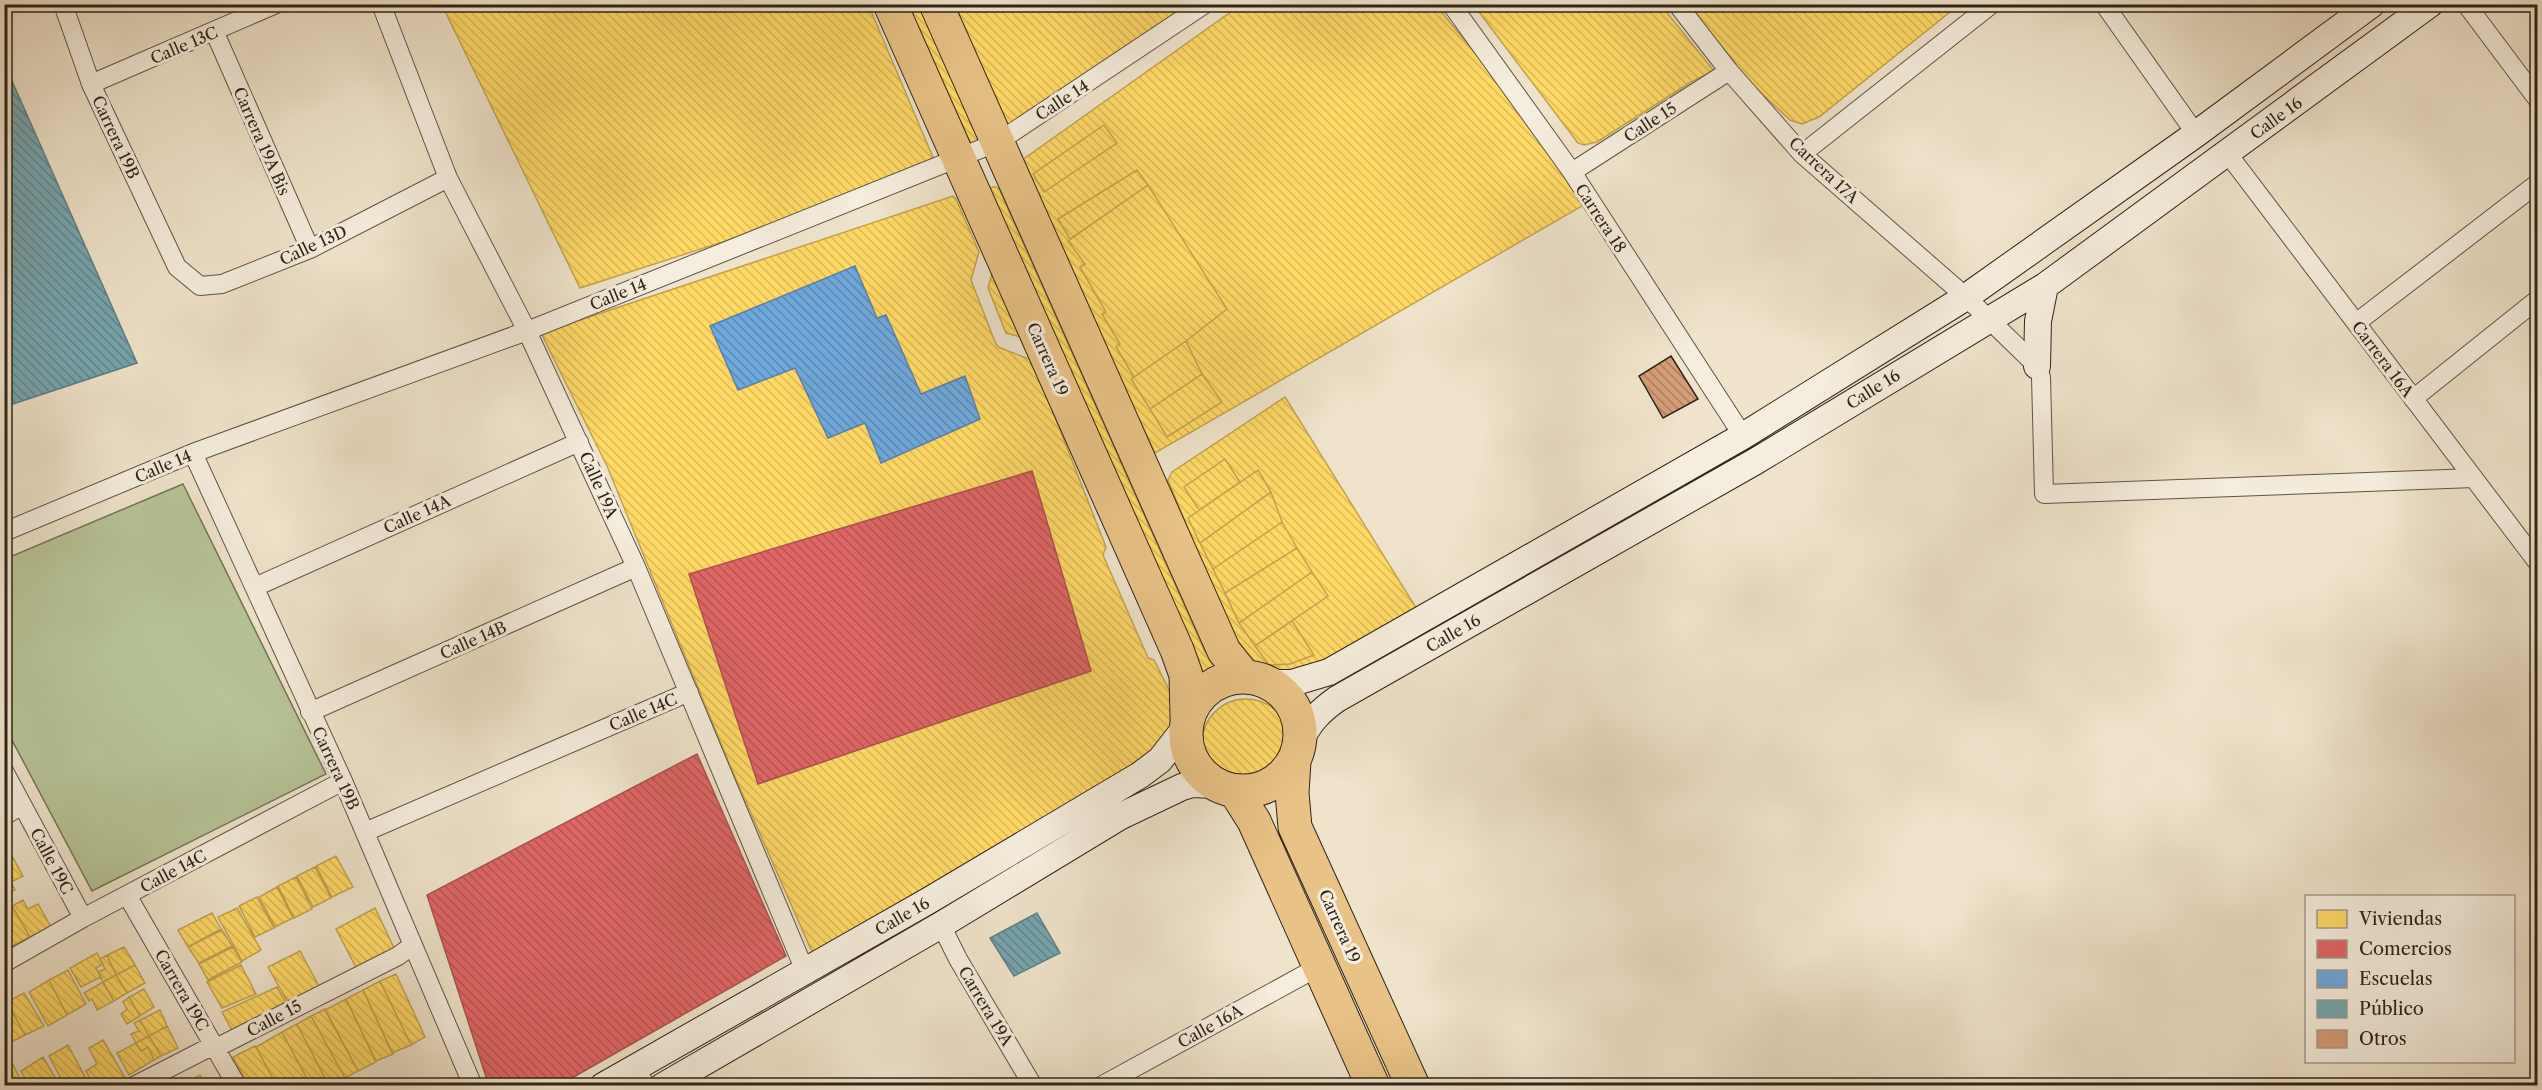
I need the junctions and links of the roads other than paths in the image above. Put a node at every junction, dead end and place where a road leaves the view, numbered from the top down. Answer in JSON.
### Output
{"nodes":[{"id":1,"x":63,"y":4,"type":"edge"},
{"id":2,"x":276,"y":4,"type":"edge"},
{"id":3,"x":381,"y":4,"type":"edge"},
{"id":4,"x":890,"y":4,"type":"edge"},
{"id":5,"x":936,"y":4,"type":"edge"},
{"id":6,"x":1451,"y":4,"type":"edge"},
{"id":7,"x":1677,"y":4,"type":"edge"},
{"id":8,"x":1992,"y":4,"type":"edge"},
{"id":9,"x":2104,"y":4,"type":"edge"},
{"id":10,"x":2372,"y":4,"type":"edge"},
{"id":11,"x":2430,"y":4,"type":"edge"},
{"id":12,"x":2466,"y":4,"type":"edge"},
{"id":13,"x":1193,"y":8,"type":"edge"},
{"id":14,"x":215,"y":33,"type":"junction"},
{"id":15,"x":1729,"y":71,"type":"junction"},
{"id":16,"x":92,"y":84,"type":"junction"},
{"id":17,"x":2538,"y":100,"type":"edge"},
{"id":18,"x":2196,"y":134,"type":"junction"},
{"id":19,"x":998,"y":142,"type":"junction"},
{"id":20,"x":1802,"y":154,"type":"junction"},
{"id":21,"x":2228,"y":154,"type":"junction"},
{"id":22,"x":958,"y":159,"type":"junction"},
{"id":23,"x":1572,"y":172,"type":"junction"},
{"id":24,"x":448,"y":178,"type":"junction"},
{"id":25,"x":2538,"y":183,"type":"edge"},
{"id":26,"x":310,"y":249,"type":"junction"},
{"id":27,"x":177,"y":267,"type":"joint"},
{"id":28,"x":2045,"y":286,"type":"junction"},
{"id":29,"x":1966,"y":297,"type":"junction"},
{"id":30,"x":2538,"y":299,"type":"edge"},
{"id":31,"x":1988,"y":319,"type":"junction"},
{"id":32,"x":2356,"y":323,"type":"junction"},
{"id":33,"x":527,"y":331,"type":"junction"},
{"id":34,"x":2037,"y":366,"type":"junction"},
{"id":35,"x":2413,"y":399,"type":"junction"},
{"id":36,"x":1743,"y":436,"type":"junction"},
{"id":37,"x":579,"y":442,"type":"junction"},
{"id":38,"x":193,"y":453,"type":"junction"},
{"id":39,"x":2474,"y":478,"type":"junction"},
{"id":40,"x":4,"y":532,"type":"edge"},
{"id":41,"x":2538,"y":563,"type":"edge"},
{"id":42,"x":636,"y":567,"type":"junction"},
{"id":43,"x":255,"y":586,"type":"junction"},
{"id":44,"x":1256,"y":680,"type":"junction"},
{"id":45,"x":689,"y":692,"type":"junction"},
{"id":46,"x":310,"y":712,"type":"junction"},
{"id":47,"x":1186,"y":723,"type":"junction"},
{"id":48,"x":1297,"y":751,"type":"junction"},
{"id":49,"x":4,"y":771,"type":"edge"},
{"id":50,"x":343,"y":782,"type":"junction"},
{"id":51,"x":1226,"y":788,"type":"junction"},
{"id":52,"x":22,"y":805,"type":"junction"},
{"id":53,"x":4,"y":816,"type":"edge"},
{"id":54,"x":365,"y":832,"type":"junction"},
{"id":55,"x":127,"y":895,"type":"junction"},
{"id":56,"x":83,"y":918,"type":"junction"},
{"id":57,"x":941,"y":925,"type":"junction"},
{"id":58,"x":413,"y":945,"type":"junction"},
{"id":59,"x":4,"y":963,"type":"edge"},
{"id":60,"x":1320,"y":966,"type":"junction"},
{"id":61,"x":805,"y":971,"type":"junction"},
{"id":62,"x":216,"y":1048,"type":"junction"},
{"id":63,"x":640,"y":1076,"type":"edge"},
{"id":64,"x":134,"y":1086,"type":"edge"},
{"id":65,"x":237,"y":1086,"type":"edge"},
{"id":66,"x":473,"y":1086,"type":"edge"},
{"id":67,"x":603,"y":1086,"type":"edge"},
{"id":68,"x":663,"y":1086,"type":"edge"},
{"id":69,"x":1033,"y":1086,"type":"edge"},
{"id":70,"x":1101,"y":1086,"type":"edge"},
{"id":71,"x":1373,"y":1086,"type":"edge"},
{"id":72,"x":1413,"y":1086,"type":"edge"}],
"edges":[{"from":1,"to":16,"type":"street","name":"Carrera 19B"},
{"from":2,"to":14,"type":"street","name":"Calle 13C"},
{"from":3,"to":24,"type":"street","name":"Calle 19A"},
{"from":4,"to":22,"type":"highway","name":"Carrera 19"},
{"from":5,"to":19,"type":"highway"},
{"from":6,"to":23,"type":"street","name":"Carrera 18"},
{"from":7,"to":15,"type":"street","name":"Carrera 17A"},
{"from":8,"to":20,"type":"street"},
{"from":9,"to":18,"type":"street"},
{"from":10,"to":18,"type":"main road","name":"Calle 16"},
{"from":11,"to":21,"type":"main road","name":"Calle 16"},
{"from":12,"to":17,"type":"street"},
{"from":13,"to":19,"type":"street","name":"Calle 14"},
{"from":14,"to":16,"type":"street","name":"Calle 13C"},
{"from":14,"to":26,"type":"street","name":"Carrera 19A Bis"},
{"from":15,"to":20,"type":"street","name":"Carrera 17A"},
{"from":15,"to":23,"type":"street","name":"Calle 15"},
{"from":16,"to":27,"type":"street","name":"Carrera 19B"},
{"from":18,"to":29,"type":"main road","name":"Calle 16"},
{"from":19,"to":22,"type":"street","name":"Calle 14"},
{"from":19,"to":44,"type":"highway"},
{"from":20,"to":29,"type":"street","name":"Carrera 17A"},
{"from":21,"to":28,"type":"main road","name":"Calle 16"},
{"from":21,"to":32,"type":"street","name":"Carrera 16A"},
{"from":22,"to":33,"type":"street","name":"Calle 14"},
{"from":22,"to":47,"type":"highway","name":"Carrera 19"},
{"from":23,"to":36,"type":"street","name":"Carrera 18"},
{"from":24,"to":26,"type":"street","name":"Calle 13D"},
{"from":24,"to":33,"type":"street","name":"Calle 19A"},
{"from":25,"to":32,"type":"street"},
{"from":26,"to":27,"type":"street","name":"Calle 13D"},
{"from":28,"to":31,"type":"main road","name":"Calle 16"},
{"from":28,"to":34,"type":"main road"},
{"from":29,"to":31,"type":"street","name":"Carrera 17A"},
{"from":29,"to":36,"type":"main road","name":"Calle 16"},
{"from":30,"to":35,"type":"street"},
{"from":31,"to":34,"type":"street","name":"Carrera 17A"},
{"from":31,"to":48,"type":"main road","name":"Calle 16"},
{"from":32,"to":35,"type":"street","name":"Carrera 16A"},
{"from":33,"to":37,"type":"street","name":"Calle 19A"},
{"from":33,"to":38,"type":"street","name":"Calle 14"},
{"from":34,"to":39,"type":"street"},
{"from":35,"to":39,"type":"street","name":"Carrera 16A"},
{"from":36,"to":44,"type":"main road","name":"Calle 16"},
{"from":37,"to":42,"type":"street","name":"Calle 19A"},
{"from":37,"to":43,"type":"street","name":"Calle 14A"},
{"from":38,"to":40,"type":"street","name":"Calle 14"},
{"from":38,"to":43,"type":"street","name":"Carrera 19B"},
{"from":39,"to":41,"type":"street","name":"Carrera 16A"},
{"from":42,"to":45,"type":"street","name":"Calle 19A"},
{"from":42,"to":46,"type":"street","name":"Calle 14B"},
{"from":43,"to":46,"type":"street","name":"Carrera 19B"},
{"from":44,"to":47,"type":"highway"},
{"from":44,"to":48,"type":"highway"},
{"from":45,"to":54,"type":"street","name":"Calle 14C"},
{"from":45,"to":61,"type":"street","name":"Calle 19A"},
{"from":46,"to":50,"type":"street","name":"Carrera 19B"},
{"from":47,"to":51,"type":"highway"},
{"from":47,"to":61,"type":"main road","name":"Calle 16"},
{"from":48,"to":51,"type":"highway"},
{"from":48,"to":72,"type":"highway","name":"Carrera 19"},
{"from":49,"to":52,"type":"street","name":"Calle 19C"},
{"from":50,"to":54,"type":"street","name":"Carrera 19B"},
{"from":50,"to":55,"type":"street","name":"Calle 14C"},
{"from":51,"to":57,"type":"main road","name":"Calle 16"},
{"from":51,"to":60,"type":"highway"},
{"from":52,"to":53,"type":"street"},
{"from":52,"to":56,"type":"street","name":"Calle 19C"},
{"from":54,"to":58,"type":"street","name":"Carrera 19B"},
{"from":55,"to":56,"type":"street","name":"Calle 14C"},
{"from":55,"to":62,"type":"street","name":"Carrera 19C"},
{"from":56,"to":59,"type":"street","name":"Calle 14C"},
{"from":57,"to":68,"type":"main road","name":"Calle 16"},
{"from":57,"to":69,"type":"street","name":"Carrera 19A"},
{"from":58,"to":62,"type":"street","name":"Calle 15"},
{"from":58,"to":66,"type":"street","name":"Carrera 19B"},
{"from":60,"to":70,"type":"street","name":"Calle 16A"},
{"from":60,"to":71,"type":"highway"},
{"from":61,"to":63,"type":"main road","name":"Calle 16"},
{"from":62,"to":64,"type":"street","name":"Calle 15"},
{"from":62,"to":65,"type":"street","name":"Carrera 19C"},
{"from":63,"to":67,"type":"main road","name":"Calle 16"}]}
